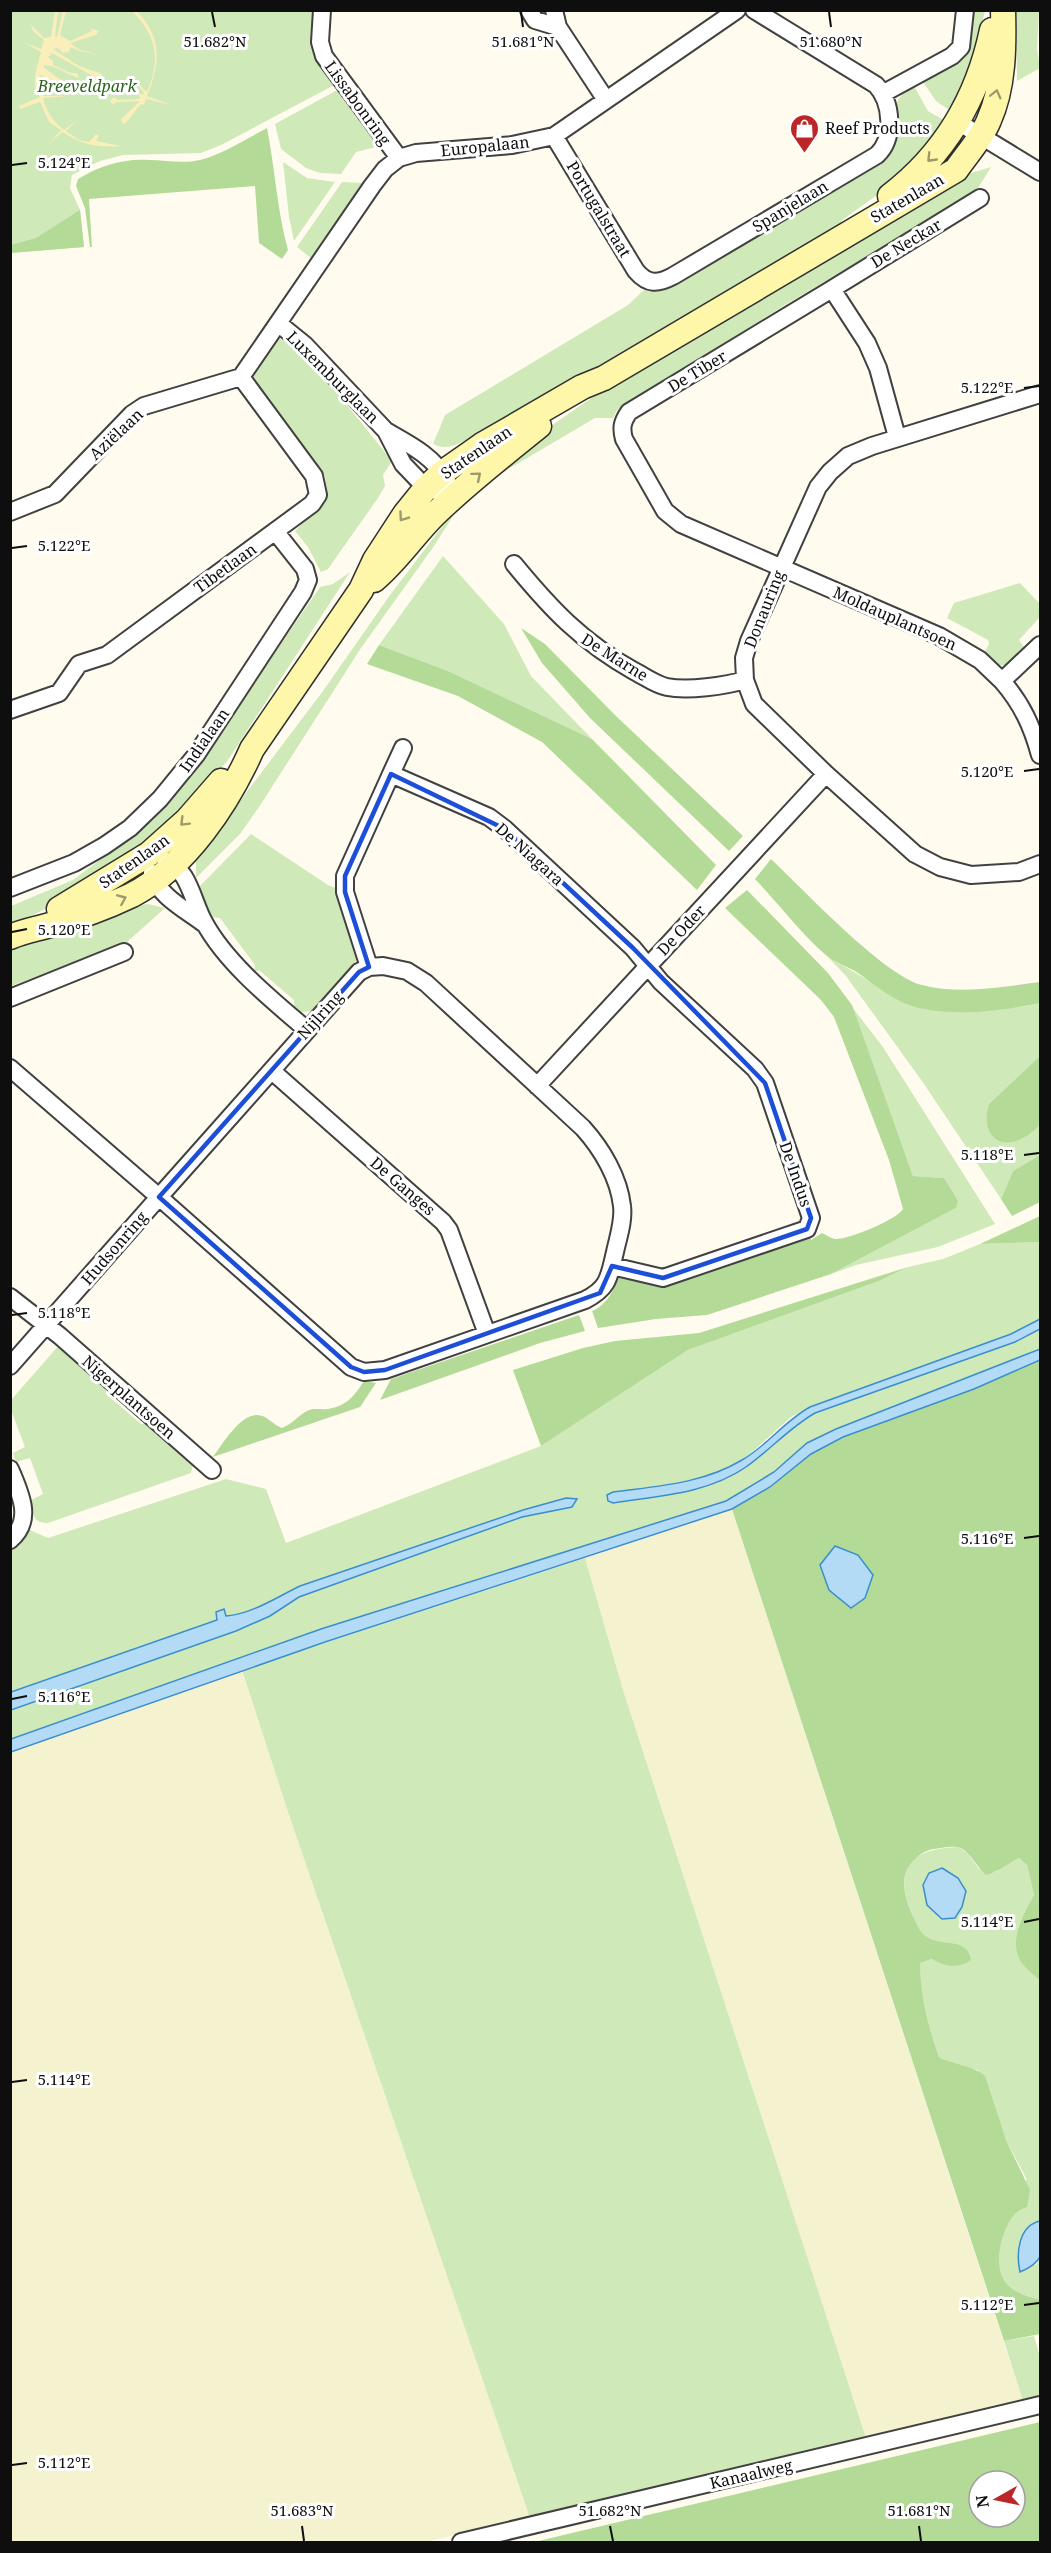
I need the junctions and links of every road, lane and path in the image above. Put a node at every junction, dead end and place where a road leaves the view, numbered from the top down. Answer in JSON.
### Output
{"nodes":[{"id":1,"x":322,"y":10,"type":"edge"},
{"id":2,"x":529,"y":10,"type":"edge"},
{"id":3,"x":737,"y":10,"type":"edge"},
{"id":4,"x":754,"y":10,"type":"edge"},
{"id":5,"x":965,"y":10,"type":"edge"},
{"id":6,"x":996,"y":10,"type":"edge"},
{"id":7,"x":1003,"y":10,"type":"edge"},
{"id":8,"x":556,"y":19,"type":"edge"},
{"id":9,"x":884,"y":93,"type":"junction"},
{"id":10,"x":606,"y":100,"type":"junction"},
{"id":11,"x":958,"y":122,"type":"junction"},
{"id":12,"x":554,"y":136,"type":"junction"},
{"id":13,"x":981,"y":136,"type":"junction"},
{"id":14,"x":399,"y":158,"type":"junction"},
{"id":15,"x":1041,"y":172,"type":"edge"},
{"id":16,"x":980,"y":198,"type":"dead end"},
{"id":17,"x":835,"y":239,"type":"junction"},
{"id":18,"x":645,"y":281,"type":"joint"},
{"id":19,"x":832,"y":290,"type":"junction"},
{"id":20,"x":279,"y":324,"type":"junction"},
{"id":21,"x":241,"y":377,"type":"junction"},
{"id":22,"x":604,"y":378,"type":"junction"},
{"id":23,"x":1041,"y":394,"type":"edge"},
{"id":24,"x":897,"y":437,"type":"junction"},
{"id":25,"x":434,"y":480,"type":"junction"},
{"id":26,"x":454,"y":496,"type":"junction"},
{"id":27,"x":10,"y":512,"type":"edge"},
{"id":28,"x":275,"y":531,"type":"junction"},
{"id":29,"x":514,"y":564,"type":"dead end"},
{"id":30,"x":780,"y":568,"type":"junction"},
{"id":31,"x":361,"y":591,"type":"junction"},
{"id":32,"x":1041,"y":645,"type":"edge"},
{"id":33,"x":745,"y":680,"type":"junction"},
{"id":34,"x":1002,"y":681,"type":"junction"},
{"id":35,"x":10,"y":710,"type":"edge"},
{"id":36,"x":403,"y":748,"type":"dead end"},
{"id":37,"x":252,"y":749,"type":"junction"},
{"id":38,"x":1041,"y":755,"type":"edge"},
{"id":39,"x":391,"y":774,"type":"junction"},
{"id":40,"x":826,"y":774,"type":"junction"},
{"id":41,"x":148,"y":854,"type":"junction"},
{"id":42,"x":175,"y":864,"type":"junction"},
{"id":43,"x":1041,"y":864,"type":"edge"},
{"id":44,"x":154,"y":882,"type":"junction"},
{"id":45,"x":10,"y":888,"type":"edge"},
{"id":46,"x":204,"y":923,"type":"junction"},
{"id":47,"x":19,"y":933,"type":"edge"},
{"id":48,"x":124,"y":952,"type":"dead end"},
{"id":49,"x":648,"y":966,"type":"junction"},
{"id":50,"x":369,"y":967,"type":"junction"},
{"id":51,"x":10,"y":998,"type":"edge"},
{"id":52,"x":307,"y":1030,"type":"junction"},
{"id":53,"x":10,"y":1068,"type":"edge"},
{"id":54,"x":272,"y":1071,"type":"junction"},
{"id":55,"x":537,"y":1086,"type":"junction"},
{"id":56,"x":159,"y":1197,"type":"junction"},
{"id":57,"x":612,"y":1266,"type":"junction"},
{"id":58,"x":10,"y":1297,"type":"edge"},
{"id":59,"x":46,"y":1326,"type":"junction"},
{"id":60,"x":487,"y":1334,"type":"junction"},
{"id":61,"x":10,"y":1366,"type":"edge"},
{"id":62,"x":10,"y":1469,"type":"edge"},
{"id":63,"x":212,"y":1470,"type":"dead end"},
{"id":64,"x":10,"y":1540,"type":"edge"},
{"id":65,"x":1041,"y":2405,"type":"edge"},
{"id":66,"x":461,"y":2542,"type":"edge"}],
"edges":[{"from":1,"to":14,"type":"street","name":"Lissabonring"},
{"from":2,"to":8,"type":"street"},
{"from":3,"to":10,"type":"street","name":"Europalaan"},
{"from":4,"to":9,"type":"street"},
{"from":5,"to":9,"type":"street"},
{"from":6,"to":11,"type":"main road","name":"Statenlaan"},
{"from":13,"to":7,"type":"main road","name":"Statenlaan","one_way":true},
{"from":8,"to":10,"type":"street"},
{"from":9,"to":18,"type":"street","name":"Spanjelaan"},
{"from":10,"to":12,"type":"street","name":"Europalaan"},
{"from":11,"to":13,"type":"street"},
{"from":11,"to":17,"type":"main road","name":"Statenlaan","one_way":true},
{"from":12,"to":14,"type":"street","name":"Europalaan"},
{"from":12,"to":18,"type":"street","name":"Portugalstraat"},
{"from":13,"to":15,"type":"street"},
{"from":13,"to":17,"type":"main road","name":"Statenlaan"},
{"from":14,"to":20,"type":"street"},
{"from":16,"to":19,"type":"street","name":"De Neckar"},
{"from":17,"to":22,"type":"main road","name":"Statenlaan"},
{"from":19,"to":24,"type":"street"},
{"from":19,"to":30,"type":"street","name":"De Tiber"},
{"from":20,"to":21,"type":"street"},
{"from":20,"to":25,"type":"street","name":"Luxemburglaan"},
{"from":21,"to":27,"type":"street","name":"Aziëlaan"},
{"from":21,"to":28,"type":"street","name":"Tibetlaan"},
{"from":22,"to":25,"type":"main road","name":"Statenlaan"},
{"from":26,"to":22,"type":"main road","name":"Statenlaan","one_way":true},
{"from":23,"to":24,"type":"street","name":"Donauring"},
{"from":24,"to":30,"type":"street","name":"Donauring"},
{"from":25,"to":26,"type":"street","name":"Luxemburglaan"},
{"from":25,"to":31,"type":"main road","name":"Statenlaan","one_way":true},
{"from":26,"to":31,"type":"main road","name":"Statenlaan"},
{"from":28,"to":35,"type":"street","name":"Tibetlaan"},
{"from":28,"to":45,"type":"street","name":"Indialaan"},
{"from":29,"to":33,"type":"street","name":"De Marne"},
{"from":30,"to":33,"type":"street","name":"Donauring"},
{"from":30,"to":34,"type":"street","name":"Moldauplantsoen"},
{"from":31,"to":37,"type":"main road","name":"Statenlaan"},
{"from":32,"to":34,"type":"street"},
{"from":33,"to":40,"type":"street","name":"Donauring"},
{"from":34,"to":38,"type":"street","name":"Moldauplantsoen"},
{"from":36,"to":39,"type":"street"},
{"from":37,"to":41,"type":"main road","name":"Statenlaan","one_way":true},
{"from":37,"to":42,"type":"main road","name":"Statenlaan"},
{"from":39,"to":49,"type":"street","name":"De Niagara"},
{"from":39,"to":50,"type":"street"},
{"from":40,"to":43,"type":"street","name":"Donauring"},
{"from":40,"to":49,"type":"street","name":"De Oder"},
{"from":41,"to":42,"type":"street"},
{"from":41,"to":44,"type":"street"},
{"from":41,"to":47,"type":"main road","name":"Statenlaan"},
{"from":42,"to":44,"type":"main road","name":"Statenlaan"},
{"from":42,"to":46,"type":"street"},
{"from":44,"to":46,"type":"street"},
{"from":47,"to":44,"type":"main road","name":"Statenlaan","one_way":true},
{"from":46,"to":52,"type":"street"},
{"from":48,"to":51,"type":"street"},
{"from":49,"to":55,"type":"street","name":"De Oder"},
{"from":49,"to":57,"type":"street","name":"De Indus"},
{"from":50,"to":52,"type":"street","name":"Nijlring"},
{"from":50,"to":55,"type":"street"},
{"from":52,"to":54,"type":"street","name":"Nijlring"},
{"from":53,"to":56,"type":"street","name":"Hudsonring"},
{"from":54,"to":56,"type":"street","name":"Nijlring"},
{"from":54,"to":60,"type":"street","name":"De Ganges"},
{"from":55,"to":57,"type":"street"},
{"from":56,"to":59,"type":"street","name":"Hudsonring"},
{"from":56,"to":60,"type":"street"},
{"from":57,"to":60,"type":"street"},
{"from":58,"to":59,"type":"street","name":"Nigerplantsoen"},
{"from":59,"to":61,"type":"street","name":"Hudsonring"},
{"from":59,"to":63,"type":"street","name":"Nigerplantsoen"},
{"from":62,"to":64,"type":"street"},
{"from":65,"to":66,"type":"street","name":"Kanaalweg"}]}
